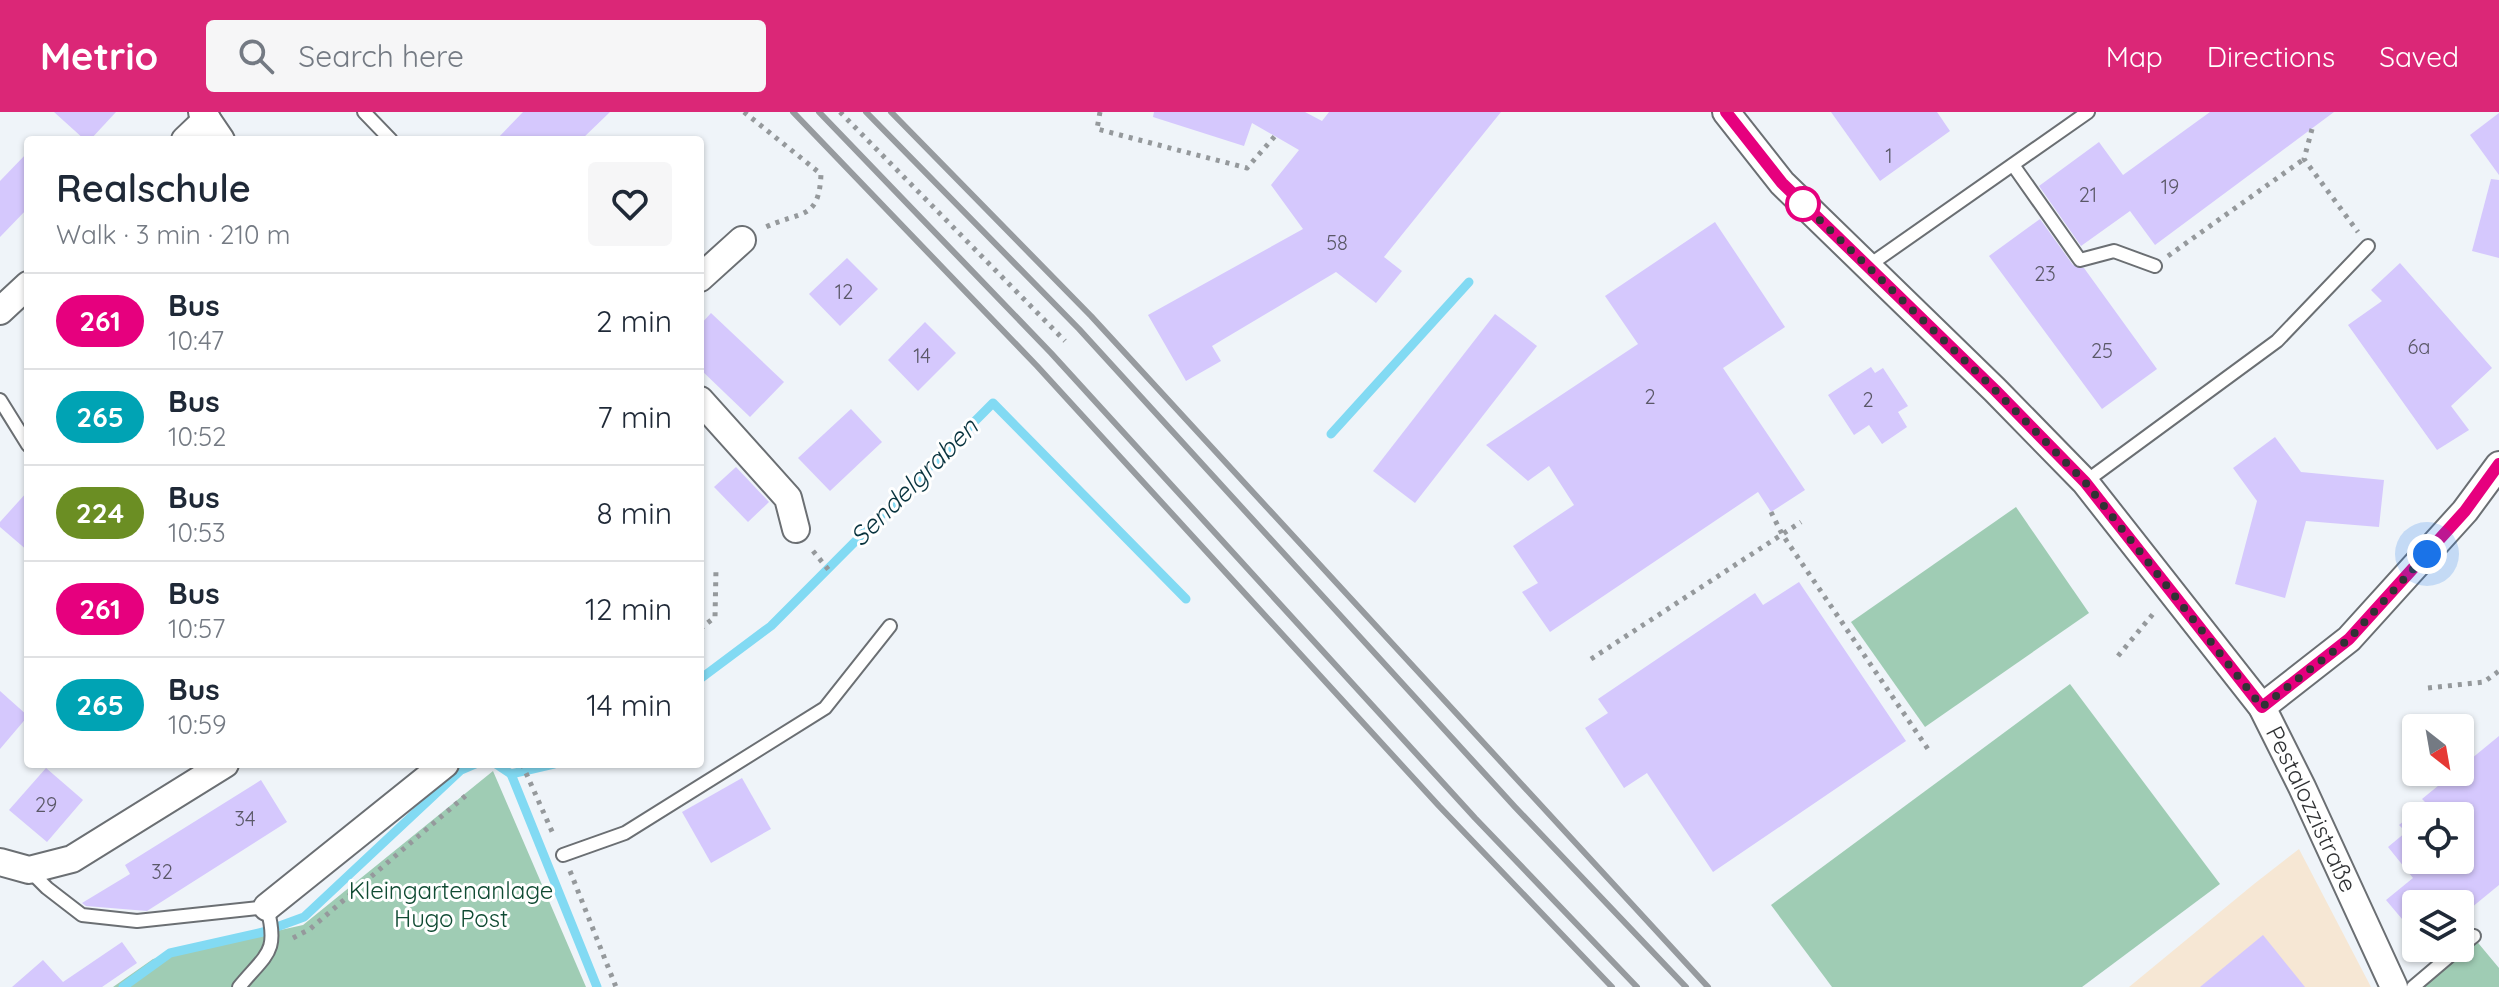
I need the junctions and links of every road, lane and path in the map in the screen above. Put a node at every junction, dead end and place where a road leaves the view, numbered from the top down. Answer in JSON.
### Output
{"nodes":[{"id":1,"x":364,"y":112,"type":"edge"},
{"id":2,"x":744,"y":112,"type":"edge"},
{"id":3,"x":840,"y":112,"type":"edge"},
{"id":4,"x":1100,"y":112,"type":"edge"},
{"id":5,"x":2088,"y":112,"type":"edge"},
{"id":6,"x":1731,"y":119,"type":"edge"},
{"id":7,"x":210,"y":124,"type":"edge"},
{"id":8,"x":2312,"y":129,"type":"dead end"},
{"id":9,"x":191,"y":136,"type":"edge"},
{"id":10,"x":387,"y":136,"type":"edge"},
{"id":11,"x":1275,"y":136,"type":"dead end"},
{"id":12,"x":2304,"y":159,"type":"junction"},
{"id":13,"x":2013,"y":165,"type":"junction"},
{"id":14,"x":742,"y":240,"type":"joint"},
{"id":15,"x":2368,"y":246,"type":"joint"},
{"id":16,"x":1868,"y":266,"type":"junction"},
{"id":17,"x":2155,"y":266,"type":"joint"},
{"id":18,"x":704,"y":274,"type":"edge"},
{"id":19,"x":24,"y":289,"type":"edge"},
{"id":20,"x":0,"y":311,"type":"edge"},
{"id":21,"x":1065,"y":341,"type":"dead end"},
{"id":22,"x":0,"y":400,"type":"edge"},
{"id":23,"x":704,"y":404,"type":"edge"},
{"id":24,"x":24,"y":439,"type":"edge"},
{"id":25,"x":2499,"y":465,"type":"edge"},
{"id":26,"x":2085,"y":482,"type":"junction"},
{"id":27,"x":1771,"y":512,"type":"dead end"},
{"id":28,"x":1801,"y":522,"type":"dead end"},
{"id":29,"x":796,"y":529,"type":"dead end"},
{"id":30,"x":1782,"y":534,"type":"junction"},
{"id":31,"x":813,"y":552,"type":"dead end"},
{"id":32,"x":716,"y":569,"type":"dead end"},
{"id":33,"x":832,"y":574,"type":"dead end"},
{"id":34,"x":2171,"y":590,"type":"junction"},
{"id":35,"x":704,"y":626,"type":"edge"},
{"id":36,"x":890,"y":626,"type":"dead end"},
{"id":37,"x":2118,"y":656,"type":"dead end"},
{"id":38,"x":1591,"y":659,"type":"dead end"},
{"id":39,"x":2499,"y":671,"type":"edge"},
{"id":40,"x":2428,"y":688,"type":"dead end"},
{"id":41,"x":2262,"y":707,"type":"junction"},
{"id":42,"x":1930,"y":752,"type":"dead end"},
{"id":43,"x":219,"y":768,"type":"edge"},
{"id":44,"x":440,"y":768,"type":"edge"},
{"id":45,"x":524,"y":768,"type":"edge"},
{"id":46,"x":470,"y":792,"type":"dead end"},
{"id":47,"x":563,"y":855,"type":"junction"},
{"id":48,"x":0,"y":862,"type":"edge"},
{"id":49,"x":29,"y":870,"type":"junction"},
{"id":50,"x":269,"y":914,"type":"junction"},
{"id":51,"x":271,"y":949,"type":"junction"},
{"id":52,"x":2443,"y":962,"type":"edge"},
{"id":53,"x":239,"y":987,"type":"edge"},
{"id":54,"x":616,"y":987,"type":"edge"},
{"id":55,"x":2394,"y":987,"type":"edge"},
{"id":56,"x":2413,"y":987,"type":"edge"}],
"edges":[{"from":1,"to":10,"type":"lane"},
{"from":2,"to":14,"type":"path"},
{"from":3,"to":21,"type":"path"},
{"from":4,"to":11,"type":"path"},
{"from":5,"to":13,"type":"lane"},
{"from":6,"to":16,"type":"street","name":"Pestalozzistraße"},
{"from":7,"to":9,"type":"street"},
{"from":8,"to":12,"type":"path"},
{"from":12,"to":15,"type":"path"},
{"from":12,"to":17,"type":"path"},
{"from":13,"to":16,"type":"lane"},
{"from":13,"to":17,"type":"lane"},
{"from":14,"to":18,"type":"street"},
{"from":15,"to":26,"type":"lane"},
{"from":16,"to":26,"type":"street","name":"Pestalozzistraße"},
{"from":19,"to":20,"type":"street"},
{"from":22,"to":24,"type":"lane"},
{"from":23,"to":29,"type":"street"},
{"from":25,"to":41,"type":"street"},
{"from":26,"to":34,"type":"street","name":"Pestalozzistraße"},
{"from":27,"to":30,"type":"path"},
{"from":28,"to":30,"type":"path"},
{"from":30,"to":38,"type":"path"},
{"from":30,"to":42,"type":"path"},
{"from":31,"to":33,"type":"path"},
{"from":32,"to":35,"type":"path"},
{"from":34,"to":37,"type":"path"},
{"from":34,"to":41,"type":"street","name":"Pestalozzistraße"},
{"from":36,"to":47,"type":"lane"},
{"from":39,"to":40,"type":"path"},
{"from":41,"to":55,"type":"street","name":"Pestalozzistraße"},
{"from":43,"to":49,"type":"street"},
{"from":44,"to":50,"type":"street"},
{"from":45,"to":47,"type":"path"},
{"from":46,"to":51,"type":"path"},
{"from":47,"to":54,"type":"path"},
{"from":48,"to":49,"type":"street"},
{"from":49,"to":50,"type":"lane"},
{"from":50,"to":51,"type":"lane"},
{"from":51,"to":53,"type":"lane"},
{"from":52,"to":56,"type":"lane"}]}
